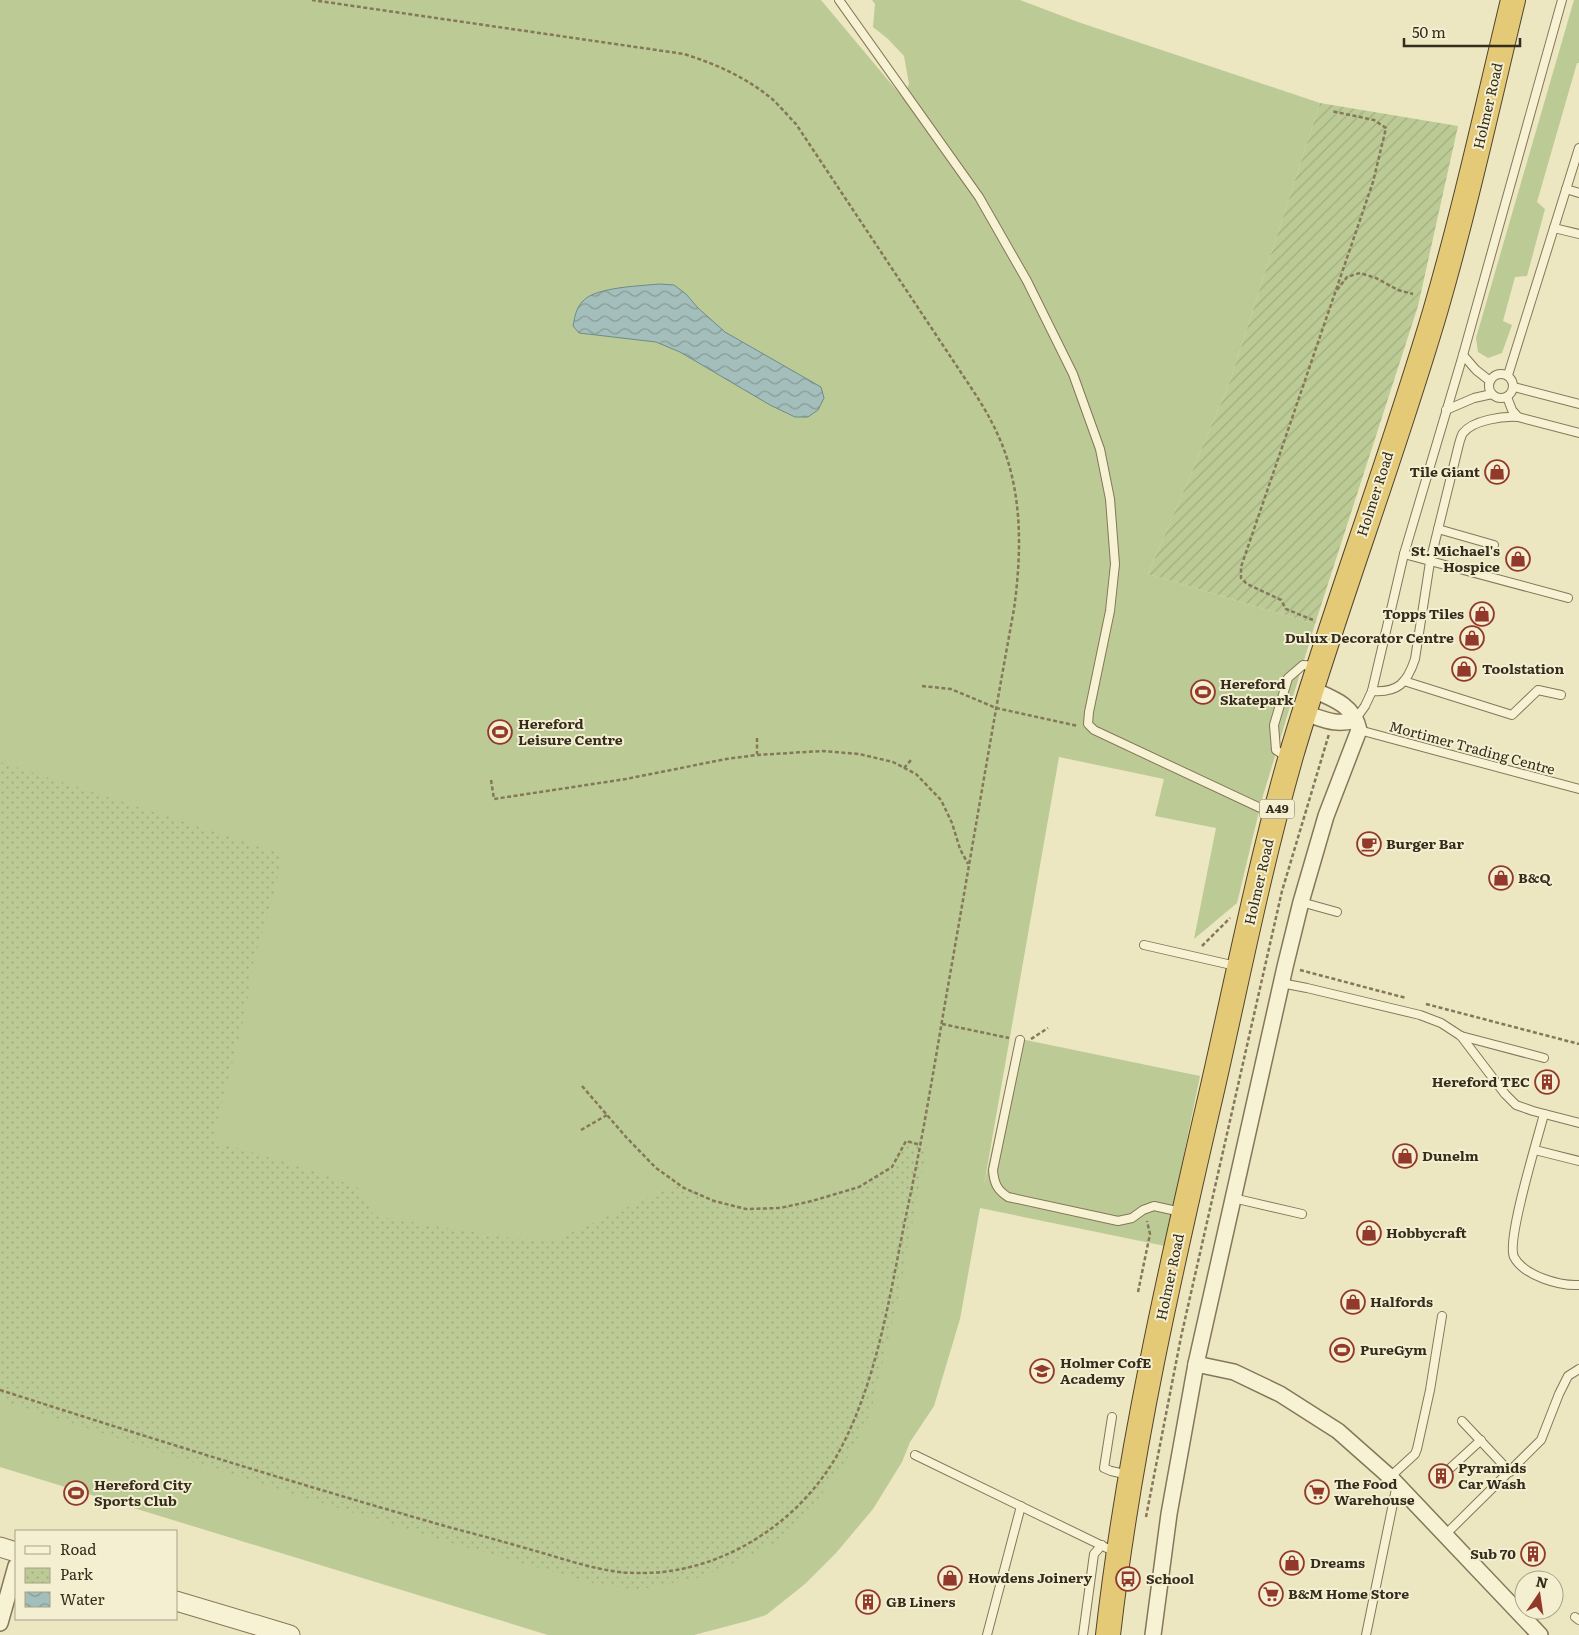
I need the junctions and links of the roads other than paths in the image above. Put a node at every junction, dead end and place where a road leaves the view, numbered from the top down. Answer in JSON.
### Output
{"nodes":[{"id":1,"x":839,"y":0,"type":"edge"},
{"id":2,"x":1513,"y":0,"type":"edge"},
{"id":3,"x":1562,"y":0,"type":"edge"},
{"id":4,"x":1579,"y":148,"type":"edge"},
{"id":5,"x":1566,"y":189,"type":"junction"},
{"id":6,"x":1579,"y":192,"type":"edge"},
{"id":7,"x":1554,"y":228,"type":"junction"},
{"id":8,"x":1579,"y":234,"type":"edge"},
{"id":9,"x":1463,"y":355,"type":"junction"},
{"id":10,"x":1508,"y":375,"type":"junction"},
{"id":11,"x":1490,"y":381,"type":"junction"},
{"id":12,"x":1514,"y":386,"type":"junction"},
{"id":13,"x":1492,"y":394,"type":"junction"},
{"id":14,"x":1507,"y":397,"type":"junction"},
{"id":15,"x":1579,"y":404,"type":"edge"},
{"id":16,"x":1446,"y":410,"type":"junction"},
{"id":17,"x":1518,"y":417,"type":"junction"},
{"id":18,"x":1579,"y":433,"type":"edge"},
{"id":19,"x":1438,"y":529,"type":"junction"},
{"id":20,"x":1494,"y":545,"type":"dead end"},
{"id":21,"x":1404,"y":554,"type":"junction"},
{"id":22,"x":1430,"y":562,"type":"junction"},
{"id":23,"x":1568,"y":598,"type":"dead end"},
{"id":24,"x":1318,"y":667,"type":"junction"},
{"id":25,"x":1404,"y":681,"type":"junction"},
{"id":26,"x":1311,"y":689,"type":"junction"},
{"id":27,"x":1372,"y":691,"type":"junction"},
{"id":28,"x":1561,"y":695,"type":"dead end"},
{"id":29,"x":1304,"y":713,"type":"junction"},
{"id":30,"x":1357,"y":725,"type":"junction"},
{"id":31,"x":1290,"y":760,"type":"junction"},
{"id":32,"x":1579,"y":789,"type":"edge"},
{"id":33,"x":1275,"y":815,"type":"junction"},
{"id":34,"x":1301,"y":902,"type":"junction"},
{"id":35,"x":1336,"y":912,"type":"dead end"},
{"id":36,"x":1144,"y":945,"type":"dead end"},
{"id":37,"x":1240,"y":967,"type":"junction"},
{"id":38,"x":1281,"y":983,"type":"junction"},
{"id":39,"x":1460,"y":1036,"type":"junction"},
{"id":40,"x":1020,"y":1040,"type":"road end"},
{"id":41,"x":1544,"y":1058,"type":"dead end"},
{"id":42,"x":1544,"y":1114,"type":"junction"},
{"id":43,"x":1579,"y":1123,"type":"edge"},
{"id":44,"x":1534,"y":1150,"type":"junction"},
{"id":45,"x":1579,"y":1162,"type":"edge"},
{"id":46,"x":1233,"y":1198,"type":"junction"},
{"id":47,"x":1183,"y":1212,"type":"junction"},
{"id":48,"x":1302,"y":1214,"type":"dead end"},
{"id":49,"x":1579,"y":1285,"type":"edge"},
{"id":50,"x":1442,"y":1316,"type":"dead end"},
{"id":51,"x":1196,"y":1364,"type":"junction"},
{"id":52,"x":1579,"y":1368,"type":"edge"},
{"id":53,"x":1112,"y":1417,"type":"dead end"},
{"id":54,"x":1462,"y":1421,"type":"dead end"},
{"id":55,"x":1480,"y":1440,"type":"junction"},
{"id":56,"x":915,"y":1455,"type":"dead end"},
{"id":57,"x":1446,"y":1472,"type":"dead end"},
{"id":58,"x":1510,"y":1472,"type":"junction"},
{"id":59,"x":1130,"y":1475,"type":"junction"},
{"id":60,"x":1394,"y":1480,"type":"junction"},
{"id":61,"x":1021,"y":1506,"type":"junction"},
{"id":62,"x":1445,"y":1534,"type":"junction"},
{"id":63,"x":0,"y":1547,"type":"edge"},
{"id":64,"x":1110,"y":1549,"type":"junction"},
{"id":65,"x":15,"y":1552,"type":"edge"},
{"id":66,"x":15,"y":1570,"type":"edge"},
{"id":67,"x":178,"y":1602,"type":"edge"},
{"id":68,"x":0,"y":1623,"type":"edge"},
{"id":69,"x":290,"y":1635,"type":"edge"},
{"id":70,"x":987,"y":1635,"type":"edge"},
{"id":71,"x":1084,"y":1635,"type":"edge"},
{"id":72,"x":1108,"y":1635,"type":"edge"},
{"id":73,"x":1153,"y":1635,"type":"edge"},
{"id":74,"x":1366,"y":1635,"type":"edge"},
{"id":75,"x":1540,"y":1635,"type":"edge"}],
"edges":[{"from":1,"to":33,"type":"lane"},
{"from":2,"to":24,"type":"highway","name":"Holmer Road","number":"A49"},
{"from":3,"to":9,"type":"lane"},
{"from":4,"to":5,"type":"lane"},
{"from":5,"to":6,"type":"lane"},
{"from":5,"to":7,"type":"lane"},
{"from":7,"to":8,"type":"lane"},
{"from":7,"to":10,"type":"lane"},
{"from":9,"to":11,"type":"lane"},
{"from":9,"to":16,"type":"lane"},
{"from":10,"to":11,"type":"lane"},
{"from":10,"to":12,"type":"lane"},
{"from":11,"to":13,"type":"lane"},
{"from":12,"to":14,"type":"lane"},
{"from":12,"to":15,"type":"lane"},
{"from":13,"to":14,"type":"lane"},
{"from":13,"to":16,"type":"lane"},
{"from":14,"to":17,"type":"lane"},
{"from":16,"to":21,"type":"lane"},
{"from":17,"to":18,"type":"lane"},
{"from":17,"to":19,"type":"lane"},
{"from":19,"to":20,"type":"lane"},
{"from":19,"to":22,"type":"lane"},
{"from":21,"to":22,"type":"lane"},
{"from":21,"to":27,"type":"lane"},
{"from":22,"to":23,"type":"lane"},
{"from":22,"to":25,"type":"lane"},
{"from":24,"to":26,"type":"highway","name":"Holmer Road","number":"A49"},
{"from":24,"to":31,"type":"lane"},
{"from":25,"to":27,"type":"lane"},
{"from":25,"to":28,"type":"lane"},
{"from":26,"to":29,"type":"highway","name":"Holmer Road","number":"A49"},
{"from":26,"to":30,"type":"street"},
{"from":27,"to":30,"type":"lane"},
{"from":29,"to":30,"type":"street"},
{"from":29,"to":31,"type":"highway","name":"Holmer Road","number":"A49"},
{"from":30,"to":32,"type":"lane","name":"Mortimer Trading Centre"},
{"from":30,"to":34,"type":"street"},
{"from":31,"to":33,"type":"highway","name":"Holmer Road","number":"A49"},
{"from":33,"to":37,"type":"highway","name":"Holmer Road","number":"A49"},
{"from":34,"to":35,"type":"lane"},
{"from":34,"to":38,"type":"street"},
{"from":36,"to":37,"type":"lane"},
{"from":37,"to":47,"type":"highway","name":"Holmer Road","number":"A49"},
{"from":38,"to":39,"type":"lane"},
{"from":38,"to":46,"type":"street"},
{"from":39,"to":41,"type":"lane"},
{"from":39,"to":42,"type":"lane"},
{"from":40,"to":47,"type":"lane"},
{"from":42,"to":43,"type":"lane"},
{"from":42,"to":44,"type":"lane"},
{"from":44,"to":45,"type":"lane"},
{"from":44,"to":49,"type":"lane"},
{"from":46,"to":48,"type":"lane"},
{"from":46,"to":51,"type":"street"},
{"from":47,"to":59,"type":"highway","name":"Holmer Road","number":"A49"},
{"from":50,"to":60,"type":"lane"},
{"from":51,"to":60,"type":"street"},
{"from":51,"to":73,"type":"street"},
{"from":52,"to":58,"type":"lane"},
{"from":53,"to":59,"type":"lane"},
{"from":54,"to":55,"type":"lane"},
{"from":55,"to":57,"type":"lane"},
{"from":55,"to":58,"type":"lane"},
{"from":56,"to":61,"type":"lane"},
{"from":58,"to":62,"type":"lane"},
{"from":59,"to":64,"type":"highway","name":"Holmer Road","number":"A49"},
{"from":60,"to":62,"type":"street"},
{"from":60,"to":74,"type":"lane"},
{"from":61,"to":64,"type":"lane"},
{"from":61,"to":70,"type":"lane"},
{"from":62,"to":75,"type":"street"},
{"from":63,"to":65,"type":"street"},
{"from":64,"to":71,"type":"lane"},
{"from":64,"to":72,"type":"highway","name":"Holmer Road","number":"A49"},
{"from":66,"to":68,"type":"street"},
{"from":67,"to":69,"type":"street"}]}
